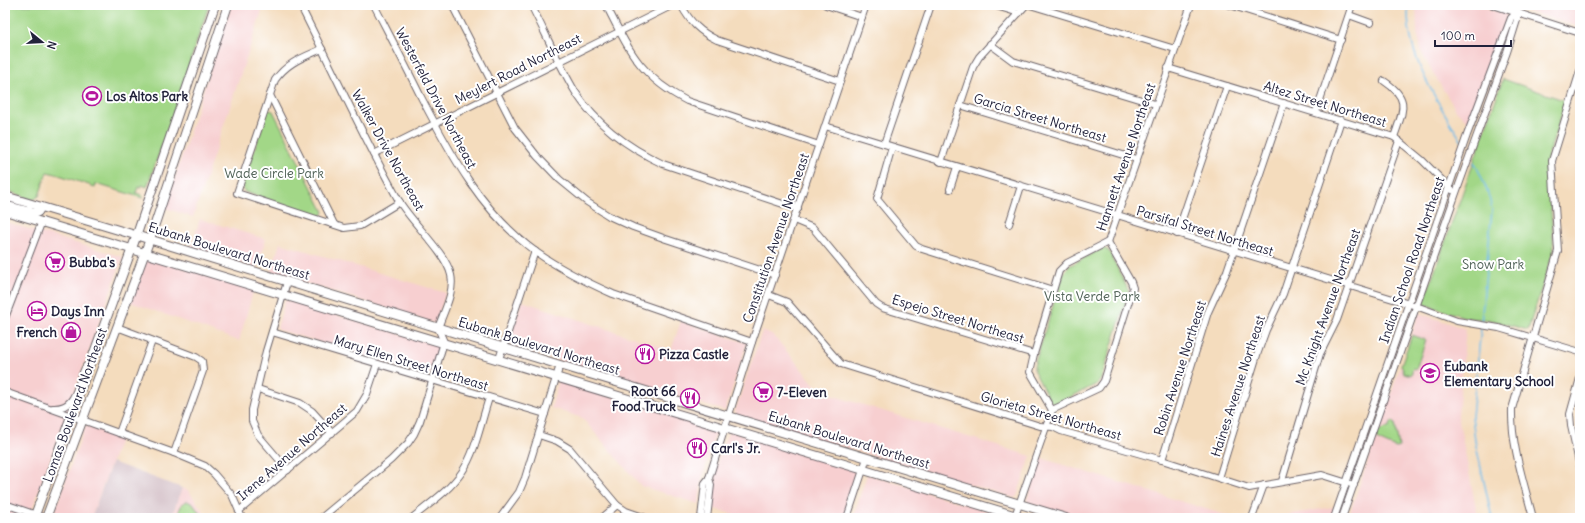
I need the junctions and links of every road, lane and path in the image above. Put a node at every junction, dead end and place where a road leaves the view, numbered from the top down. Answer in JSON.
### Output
{"nodes":[{"id":1,"x":215,"y":5,"type":"edge"},
{"id":2,"x":228,"y":5,"type":"edge"},
{"id":3,"x":300,"y":5,"type":"edge"},
{"id":4,"x":374,"y":5,"type":"edge"},
{"id":5,"x":452,"y":5,"type":"edge"},
{"id":6,"x":531,"y":5,"type":"edge"},
{"id":7,"x":606,"y":5,"type":"edge"},
{"id":8,"x":673,"y":5,"type":"edge"},
{"id":9,"x":681,"y":5,"type":"edge"},
{"id":10,"x":826,"y":5,"type":"edge"},
{"id":11,"x":866,"y":5,"type":"edge"},
{"id":12,"x":931,"y":5,"type":"edge"},
{"id":13,"x":993,"y":5,"type":"edge"},
{"id":14,"x":1026,"y":5,"type":"edge"},
{"id":15,"x":1030,"y":5,"type":"edge"},
{"id":16,"x":1190,"y":5,"type":"edge"},
{"id":17,"x":1230,"y":5,"type":"edge"},
{"id":18,"x":1352,"y":5,"type":"edge"},
{"id":19,"x":1493,"y":5,"type":"edge"},
{"id":20,"x":1520,"y":5,"type":"edge"},
{"id":21,"x":1517,"y":12,"type":"junction"},
{"id":22,"x":1019,"y":13,"type":"junction"},
{"id":23,"x":1349,"y":15,"type":"junction"},
{"id":24,"x":862,"y":17,"type":"junction"},
{"id":25,"x":1371,"y":23,"type":"dead end"},
{"id":26,"x":619,"y":31,"type":"junction"},
{"id":27,"x":1580,"y":33,"type":"edge"},
{"id":28,"x":1341,"y":40,"type":"junction"},
{"id":29,"x":990,"y":44,"type":"junction"},
{"id":30,"x":322,"y":48,"type":"junction"},
{"id":31,"x":1175,"y":49,"type":"junction"},
{"id":32,"x":560,"y":61,"type":"junction"},
{"id":33,"x":1168,"y":68,"type":"junction"},
{"id":34,"x":1580,"y":71,"type":"edge"},
{"id":35,"x":840,"y":81,"type":"junction"},
{"id":36,"x":1384,"y":81,"type":"dead end"},
{"id":37,"x":1227,"y":86,"type":"junction"},
{"id":38,"x":188,"y":88,"type":"junction"},
{"id":39,"x":496,"y":92,"type":"junction"},
{"id":40,"x":270,"y":95,"type":"junction"},
{"id":41,"x":1284,"y":103,"type":"junction"},
{"id":42,"x":1155,"y":104,"type":"junction"},
{"id":43,"x":960,"y":105,"type":"junction"},
{"id":44,"x":1316,"y":112,"type":"junction"},
{"id":45,"x":1341,"y":120,"type":"junction"},
{"id":46,"x":435,"y":124,"type":"junction"},
{"id":47,"x":826,"y":126,"type":"junction"},
{"id":48,"x":186,"y":132,"type":"junction"},
{"id":49,"x":1397,"y":139,"type":"junction"},
{"id":50,"x":884,"y":144,"type":"junction"},
{"id":51,"x":819,"y":145,"type":"junction"},
{"id":52,"x":892,"y":147,"type":"junction"},
{"id":53,"x":374,"y":154,"type":"junction"},
{"id":54,"x":1136,"y":159,"type":"junction"},
{"id":55,"x":941,"y":162,"type":"junction"},
{"id":56,"x":958,"y":166,"type":"junction"},
{"id":57,"x":1021,"y":186,"type":"junction"},
{"id":58,"x":1449,"y":188,"type":"junction"},
{"id":59,"x":950,"y":189,"type":"dead end"},
{"id":60,"x":1456,"y":192,"type":"junction"},
{"id":61,"x":5,"y":196,"type":"edge"},
{"id":62,"x":400,"y":202,"type":"junction"},
{"id":63,"x":5,"y":206,"type":"edge"},
{"id":64,"x":41,"y":207,"type":"junction"},
{"id":65,"x":798,"y":209,"type":"junction"},
{"id":66,"x":5,"y":211,"type":"edge"},
{"id":67,"x":1117,"y":216,"type":"junction"},
{"id":68,"x":794,"y":220,"type":"junction"},
{"id":69,"x":42,"y":221,"type":"junction"},
{"id":70,"x":334,"y":224,"type":"junction"},
{"id":71,"x":1009,"y":224,"type":"dead end"},
{"id":72,"x":1177,"y":234,"type":"junction"},
{"id":73,"x":136,"y":235,"type":"junction"},
{"id":74,"x":150,"y":239,"type":"junction"},
{"id":75,"x":1108,"y":242,"type":"junction"},
{"id":76,"x":132,"y":248,"type":"junction"},
{"id":77,"x":535,"y":251,"type":"junction"},
{"id":78,"x":1234,"y":251,"type":"junction"},
{"id":79,"x":145,"y":252,"type":"junction"},
{"id":80,"x":1291,"y":269,"type":"junction"},
{"id":81,"x":775,"y":275,"type":"junction"},
{"id":82,"x":287,"y":282,"type":"junction"},
{"id":83,"x":1348,"y":286,"type":"junction"},
{"id":84,"x":1054,"y":290,"type":"junction"},
{"id":85,"x":283,"y":294,"type":"junction"},
{"id":86,"x":768,"y":294,"type":"junction"},
{"id":87,"x":1408,"y":304,"type":"junction"},
{"id":88,"x":363,"y":305,"type":"junction"},
{"id":89,"x":1416,"y":306,"type":"junction"},
{"id":90,"x":359,"y":317,"type":"junction"},
{"id":91,"x":5,"y":318,"type":"edge"},
{"id":92,"x":117,"y":327,"type":"junction"},
{"id":93,"x":438,"y":328,"type":"junction"},
{"id":94,"x":272,"y":332,"type":"junction"},
{"id":95,"x":1532,"y":338,"type":"junction"},
{"id":96,"x":152,"y":340,"type":"junction"},
{"id":97,"x":444,"y":342,"type":"junction"},
{"id":98,"x":752,"y":342,"type":"junction"},
{"id":99,"x":503,"y":348,"type":"junction"},
{"id":100,"x":1580,"y":352,"type":"edge"},
{"id":101,"x":1034,"y":354,"type":"junction"},
{"id":102,"x":93,"y":357,"type":"junction"},
{"id":103,"x":499,"y":359,"type":"junction"},
{"id":104,"x":377,"y":364,"type":"junction"},
{"id":105,"x":560,"y":365,"type":"junction"},
{"id":106,"x":556,"y":377,"type":"junction"},
{"id":107,"x":1580,"y":378,"type":"edge"},
{"id":108,"x":433,"y":381,"type":"junction"},
{"id":109,"x":258,"y":389,"type":"junction"},
{"id":110,"x":5,"y":392,"type":"edge"},
{"id":111,"x":488,"y":398,"type":"junction"},
{"id":112,"x":670,"y":398,"type":"junction"},
{"id":113,"x":46,"y":407,"type":"junction"},
{"id":114,"x":666,"y":410,"type":"junction"},
{"id":115,"x":1052,"y":410,"type":"junction"},
{"id":116,"x":545,"y":414,"type":"junction"},
{"id":117,"x":72,"y":416,"type":"junction"},
{"id":118,"x":728,"y":416,"type":"junction"},
{"id":119,"x":83,"y":420,"type":"junction"},
{"id":120,"x":1046,"y":426,"type":"junction"},
{"id":121,"x":725,"y":427,"type":"junction"},
{"id":122,"x":119,"y":433,"type":"junction"},
{"id":123,"x":332,"y":433,"type":"junction"},
{"id":124,"x":539,"y":435,"type":"junction"},
{"id":125,"x":804,"y":439,"type":"junction"},
{"id":126,"x":801,"y":450,"type":"junction"},
{"id":127,"x":174,"y":453,"type":"junction"},
{"id":128,"x":867,"y":458,"type":"junction"},
{"id":129,"x":1162,"y":460,"type":"junction"},
{"id":130,"x":1580,"y":467,"type":"edge"},
{"id":131,"x":863,"y":469,"type":"junction"},
{"id":132,"x":288,"y":470,"type":"junction"},
{"id":133,"x":709,"y":478,"type":"junction"},
{"id":134,"x":935,"y":478,"type":"junction"},
{"id":135,"x":1219,"y":478,"type":"junction"},
{"id":136,"x":1282,"y":481,"type":"junction"},
{"id":137,"x":1346,"y":483,"type":"junction"},
{"id":138,"x":1264,"y":485,"type":"junction"},
{"id":139,"x":1354,"y":485,"type":"junction"},
{"id":140,"x":931,"y":490,"type":"junction"},
{"id":141,"x":5,"y":504,"type":"edge"},
{"id":142,"x":1019,"y":504,"type":"junction"},
{"id":143,"x":617,"y":505,"type":"junction"},
{"id":144,"x":239,"y":511,"type":"junction"},
{"id":145,"x":34,"y":516,"type":"edge"},
{"id":146,"x":1019,"y":517,"type":"edge"},
{"id":147,"x":45,"y":518,"type":"edge"},
{"id":148,"x":242,"y":518,"type":"edge"},
{"id":149,"x":321,"y":518,"type":"edge"},
{"id":150,"x":412,"y":518,"type":"edge"},
{"id":151,"x":500,"y":518,"type":"edge"},
{"id":152,"x":602,"y":518,"type":"edge"},
{"id":153,"x":646,"y":518,"type":"edge"},
{"id":154,"x":701,"y":518,"type":"edge"},
{"id":155,"x":707,"y":518,"type":"edge"},
{"id":156,"x":847,"y":518,"type":"edge"},
{"id":157,"x":1066,"y":518,"type":"edge"},
{"id":158,"x":1252,"y":518,"type":"edge"},
{"id":159,"x":1334,"y":518,"type":"edge"},
{"id":160,"x":1342,"y":518,"type":"edge"},
{"id":161,"x":1533,"y":518,"type":"edge"}],
"edges":[{"from":1,"to":38,"type":"main road","name":"Lomas Boulevard Northeast"},
{"from":2,"to":48,"type":"main road","name":"Lomas Boulevard Northeast"},
{"from":3,"to":30,"type":"street","name":"Walker Drive Northeast"},
{"from":4,"to":46,"type":"street","name":"Westerfeld Drive Northeast"},
{"from":5,"to":39,"type":"street"},
{"from":6,"to":32,"type":"street"},
{"from":7,"to":26,"type":"street"},
{"from":8,"to":26,"type":"street","name":"Meylert Road Northeast"},
{"from":9,"to":35,"type":"street"},
{"from":10,"to":24,"type":"street"},
{"from":11,"to":24,"type":"street","name":"Constitution Avenue Northeast"},
{"from":12,"to":50,"type":"street"},
{"from":13,"to":22,"type":"street"},
{"from":14,"to":22,"type":"street"},
{"from":15,"to":31,"type":"street"},
{"from":16,"to":31,"type":"street","name":"Hannett Avenue Northeast"},
{"from":17,"to":28,"type":"street"},
{"from":18,"to":23,"type":"street"},
{"from":19,"to":21,"type":"street"},
{"from":20,"to":21,"type":"street","name":"Indian School Road Northeast"},
{"from":21,"to":27,"type":"street"},
{"from":21,"to":58,"type":"street","name":"Indian School Road Northeast"},
{"from":21,"to":60,"type":"street","name":"Indian School Road Northeast"},
{"from":22,"to":29,"type":"street"},
{"from":23,"to":25,"type":"street"},
{"from":23,"to":28,"type":"street"},
{"from":24,"to":35,"type":"street","name":"Constitution Avenue Northeast"},
{"from":26,"to":32,"type":"street","name":"Meylert Road Northeast"},
{"from":26,"to":51,"type":"street"},
{"from":28,"to":44,"type":"street"},
{"from":29,"to":42,"type":"street"},
{"from":29,"to":43,"type":"street"},
{"from":30,"to":40,"type":"street"},
{"from":30,"to":53,"type":"street","name":"Walker Drive Northeast"},
{"from":31,"to":33,"type":"street","name":"Hannett Avenue Northeast"},
{"from":32,"to":39,"type":"street","name":"Meylert Road Northeast"},
{"from":32,"to":65,"type":"street"},
{"from":33,"to":37,"type":"street","name":"Altez Street Northeast"},
{"from":33,"to":42,"type":"street","name":"Hannett Avenue Northeast"},
{"from":34,"to":95,"type":"street"},
{"from":35,"to":47,"type":"street","name":"Constitution Avenue Northeast"},
{"from":36,"to":49,"type":"street","name":"Mc Knight Avenue Northeast"},
{"from":37,"to":41,"type":"street","name":"Altez Street Northeast"},
{"from":37,"to":72,"type":"street"},
{"from":38,"to":48,"type":"main road"},
{"from":38,"to":73,"type":"main road","name":"Lomas Boulevard Northeast"},
{"from":39,"to":46,"type":"street","name":"Meylert Road Northeast"},
{"from":39,"to":81,"type":"street"},
{"from":40,"to":70,"type":"street"},
{"from":40,"to":70,"type":"street"},
{"from":41,"to":44,"type":"street","name":"Altez Street Northeast"},
{"from":41,"to":78,"type":"street","name":"Robin Avenue Northeast"},
{"from":42,"to":54,"type":"street","name":"Hannett Avenue Northeast"},
{"from":43,"to":54,"type":"street","name":"Garcia Street Northeast"},
{"from":43,"to":55,"type":"street"},
{"from":44,"to":45,"type":"street","name":"Altez Street Northeast"},
{"from":45,"to":49,"type":"street","name":"Altez Street Northeast"},
{"from":45,"to":80,"type":"street","name":"Haines Avenue Northeast"},
{"from":46,"to":53,"type":"street","name":"Meylert Road Northeast"},
{"from":46,"to":77,"type":"street","name":"Westerfeld Drive Northeast"},
{"from":47,"to":50,"type":"street","name":"Parsifal Street Northeast"},
{"from":47,"to":51,"type":"street","name":"Constitution Avenue Northeast"},
{"from":48,"to":74,"type":"main road","name":"Lomas Boulevard Northeast"},
{"from":49,"to":58,"type":"street","name":"Altez Street Northeast"},
{"from":49,"to":83,"type":"street","name":"Mc Knight Avenue Northeast"},
{"from":50,"to":52,"type":"street","name":"Parsifal Street Northeast"},
{"from":51,"to":65,"type":"street","name":"Constitution Avenue Northeast"},
{"from":52,"to":55,"type":"street","name":"Parsifal Street Northeast"},
{"from":52,"to":84,"type":"street"},
{"from":53,"to":62,"type":"street","name":"Walker Drive Northeast"},
{"from":54,"to":67,"type":"street","name":"Hannett Avenue Northeast"},
{"from":55,"to":56,"type":"street","name":"Parsifal Street Northeast"},
{"from":56,"to":57,"type":"street","name":"Parsifal Street Northeast"},
{"from":56,"to":59,"type":"street"},
{"from":57,"to":67,"type":"street","name":"Parsifal Street Northeast"},
{"from":57,"to":71,"type":"street"},
{"from":58,"to":60,"type":"street","name":"Altez Street Northeast"},
{"from":58,"to":87,"type":"street","name":"Indian School Road Northeast"},
{"from":60,"to":89,"type":"street","name":"Indian School Road Northeast"},
{"from":61,"to":64,"type":"main road","name":"Eubank Boulevard Northeast"},
{"from":62,"to":70,"type":"street"},
{"from":62,"to":93,"type":"street","name":"Walker Drive Northeast"},
{"from":63,"to":64,"type":"main road"},
{"from":64,"to":73,"type":"main road","name":"Eubank Boulevard Northeast"},
{"from":65,"to":68,"type":"street","name":"Constitution Avenue Northeast"},
{"from":66,"to":69,"type":"main road","name":"Eubank Boulevard Northeast"},
{"from":67,"to":72,"type":"street","name":"Parsifal Street Northeast"},
{"from":67,"to":75,"type":"street","name":"Hannett Avenue Northeast"},
{"from":68,"to":81,"type":"street","name":"Constitution Avenue Northeast"},
{"from":68,"to":101,"type":"street","name":"Espejo Street Northeast"},
{"from":69,"to":76,"type":"main road","name":"Eubank Boulevard Northeast"},
{"from":69,"to":91,"type":"street"},
{"from":72,"to":78,"type":"street","name":"Parsifal Street Northeast"},
{"from":73,"to":74,"type":"main road","name":"Eubank Boulevard Northeast"},
{"from":73,"to":76,"type":"main road","name":"Lomas Boulevard Northeast"},
{"from":74,"to":79,"type":"main road","name":"Lomas Boulevard Northeast"},
{"from":74,"to":82,"type":"main road","name":"Eubank Boulevard Northeast"},
{"from":75,"to":84,"type":"street","name":"Hannett Avenue Northeast"},
{"from":75,"to":115,"type":"street"},
{"from":76,"to":79,"type":"main road","name":"Eubank Boulevard Northeast"},
{"from":76,"to":102,"type":"main road","name":"Lomas Boulevard Northeast"},
{"from":77,"to":98,"type":"street","name":"Westerfeld Drive Northeast"},
{"from":77,"to":99,"type":"street"},
{"from":78,"to":80,"type":"street","name":"Parsifal Street Northeast"},
{"from":78,"to":129,"type":"street","name":"Robin Avenue Northeast"},
{"from":79,"to":85,"type":"main road","name":"Eubank Boulevard Northeast"},
{"from":79,"to":92,"type":"main road","name":"Lomas Boulevard Northeast"},
{"from":80,"to":83,"type":"street","name":"Parsifal Street Northeast"},
{"from":80,"to":135,"type":"street","name":"Haines Avenue Northeast"},
{"from":81,"to":86,"type":"street","name":"Constitution Avenue Northeast"},
{"from":82,"to":85,"type":"street"},
{"from":82,"to":88,"type":"main road","name":"Eubank Boulevard Northeast"},
{"from":83,"to":87,"type":"street","name":"Parsifal Street Northeast"},
{"from":83,"to":136,"type":"street","name":"Mc Knight Avenue Northeast"},
{"from":84,"to":101,"type":"street","name":"Hannett Avenue Northeast"},
{"from":85,"to":90,"type":"main road","name":"Eubank Boulevard Northeast"},
{"from":85,"to":94,"type":"street"},
{"from":86,"to":98,"type":"street","name":"Constitution Avenue Northeast"},
{"from":86,"to":120,"type":"street","name":"Glorieta Street Northeast"},
{"from":87,"to":89,"type":"street","name":"Parsifal Street Northeast"},
{"from":87,"to":137,"type":"street","name":"Indian School Road Northeast"},
{"from":88,"to":90,"type":"main road"},
{"from":88,"to":93,"type":"main road","name":"Eubank Boulevard Northeast"},
{"from":89,"to":95,"type":"street","name":"Parsifal Street Northeast"},
{"from":89,"to":139,"type":"street","name":"Indian School Road Northeast"},
{"from":90,"to":97,"type":"main road","name":"Eubank Boulevard Northeast"},
{"from":92,"to":96,"type":"street"},
{"from":92,"to":119,"type":"main road","name":"Lomas Boulevard Northeast"},
{"from":93,"to":97,"type":"street"},
{"from":93,"to":99,"type":"main road","name":"Eubank Boulevard Northeast"},
{"from":94,"to":104,"type":"street","name":"Mary Ellen Street Northeast"},
{"from":94,"to":109,"type":"street"},
{"from":95,"to":100,"type":"street","name":"Parsifal Street Northeast"},
{"from":95,"to":161,"type":"street"},
{"from":96,"to":122,"type":"street"},
{"from":96,"to":127,"type":"street"},
{"from":97,"to":103,"type":"main road","name":"Eubank Boulevard Northeast"},
{"from":97,"to":108,"type":"street"},
{"from":98,"to":118,"type":"street","name":"Constitution Avenue Northeast"},
{"from":99,"to":103,"type":"street"},
{"from":99,"to":105,"type":"main road","name":"Eubank Boulevard Northeast"},
{"from":101,"to":115,"type":"street","name":"Hannett Avenue Northeast"},
{"from":102,"to":113,"type":"street"},
{"from":102,"to":117,"type":"main road","name":"Lomas Boulevard Northeast"},
{"from":103,"to":106,"type":"main road","name":"Eubank Boulevard Northeast"},
{"from":104,"to":108,"type":"street","name":"Mary Ellen Street Northeast"},
{"from":104,"to":123,"type":"street","name":"Irene Avenue Northeast"},
{"from":105,"to":106,"type":"street"},
{"from":105,"to":112,"type":"main road","name":"Eubank Boulevard Northeast"},
{"from":106,"to":114,"type":"main road","name":"Eubank Boulevard Northeast"},
{"from":106,"to":116,"type":"street"},
{"from":107,"to":130,"type":"street"},
{"from":108,"to":111,"type":"street","name":"Mary Ellen Street Northeast"},
{"from":108,"to":149,"type":"street"},
{"from":109,"to":123,"type":"street"},
{"from":109,"to":132,"type":"street"},
{"from":110,"to":113,"type":"street"},
{"from":111,"to":116,"type":"street","name":"Mary Ellen Street Northeast"},
{"from":111,"to":150,"type":"street"},
{"from":112,"to":114,"type":"main road"},
{"from":112,"to":118,"type":"main road","name":"Eubank Boulevard Northeast"},
{"from":113,"to":117,"type":"street"},
{"from":114,"to":121,"type":"main road","name":"Eubank Boulevard Northeast"},
{"from":115,"to":120,"type":"street"},
{"from":116,"to":124,"type":"street"},
{"from":117,"to":119,"type":"street"},
{"from":117,"to":145,"type":"main road","name":"Lomas Boulevard Northeast"},
{"from":118,"to":121,"type":"street","name":"Constitution Avenue Northeast"},
{"from":118,"to":125,"type":"main road","name":"Eubank Boulevard Northeast"},
{"from":119,"to":122,"type":"street"},
{"from":119,"to":147,"type":"main road","name":"Lomas Boulevard Northeast"},
{"from":120,"to":129,"type":"street","name":"Glorieta Street Northeast"},
{"from":120,"to":142,"type":"street"},
{"from":121,"to":126,"type":"main road","name":"Eubank Boulevard Northeast"},
{"from":121,"to":133,"type":"street","name":"Constitution Avenue Northeast"},
{"from":122,"to":127,"type":"street"},
{"from":123,"to":132,"type":"street","name":"Irene Avenue Northeast"},
{"from":124,"to":143,"type":"street"},
{"from":124,"to":151,"type":"street"},
{"from":125,"to":126,"type":"main road"},
{"from":125,"to":128,"type":"main road","name":"Eubank Boulevard Northeast"},
{"from":126,"to":131,"type":"main road","name":"Eubank Boulevard Northeast"},
{"from":127,"to":144,"type":"street"},
{"from":128,"to":131,"type":"street"},
{"from":128,"to":134,"type":"main road","name":"Eubank Boulevard Northeast"},
{"from":129,"to":135,"type":"street","name":"Glorieta Street Northeast"},
{"from":131,"to":140,"type":"main road","name":"Eubank Boulevard Northeast"},
{"from":131,"to":156,"type":"street"},
{"from":132,"to":144,"type":"street","name":"Irene Avenue Northeast"},
{"from":133,"to":154,"type":"street","name":"Constitution Avenue Northeast"},
{"from":133,"to":155,"type":"street","name":"Constitution Avenue Northeast"},
{"from":134,"to":140,"type":"main road"},
{"from":134,"to":142,"type":"main road","name":"Eubank Boulevard Northeast"},
{"from":135,"to":138,"type":"street","name":"Glorieta Street Northeast"},
{"from":136,"to":137,"type":"street","name":"Glorieta Street Northeast"},
{"from":136,"to":138,"type":"street","name":"Glorieta Street Northeast"},
{"from":137,"to":139,"type":"street","name":"Glorieta Street Northeast"},
{"from":137,"to":159,"type":"street","name":"Indian School Road Northeast"},
{"from":138,"to":158,"type":"street"},
{"from":139,"to":160,"type":"street","name":"Indian School Road Northeast"},
{"from":140,"to":146,"type":"main road","name":"Eubank Boulevard Northeast"},
{"from":141,"to":145,"type":"street"},
{"from":142,"to":146,"type":"street"},
{"from":142,"to":157,"type":"main road","name":"Eubank Boulevard Northeast"},
{"from":143,"to":152,"type":"street"},
{"from":143,"to":153,"type":"street"},
{"from":144,"to":148,"type":"street"},
{"from":145,"to":147,"type":"street"}]}
